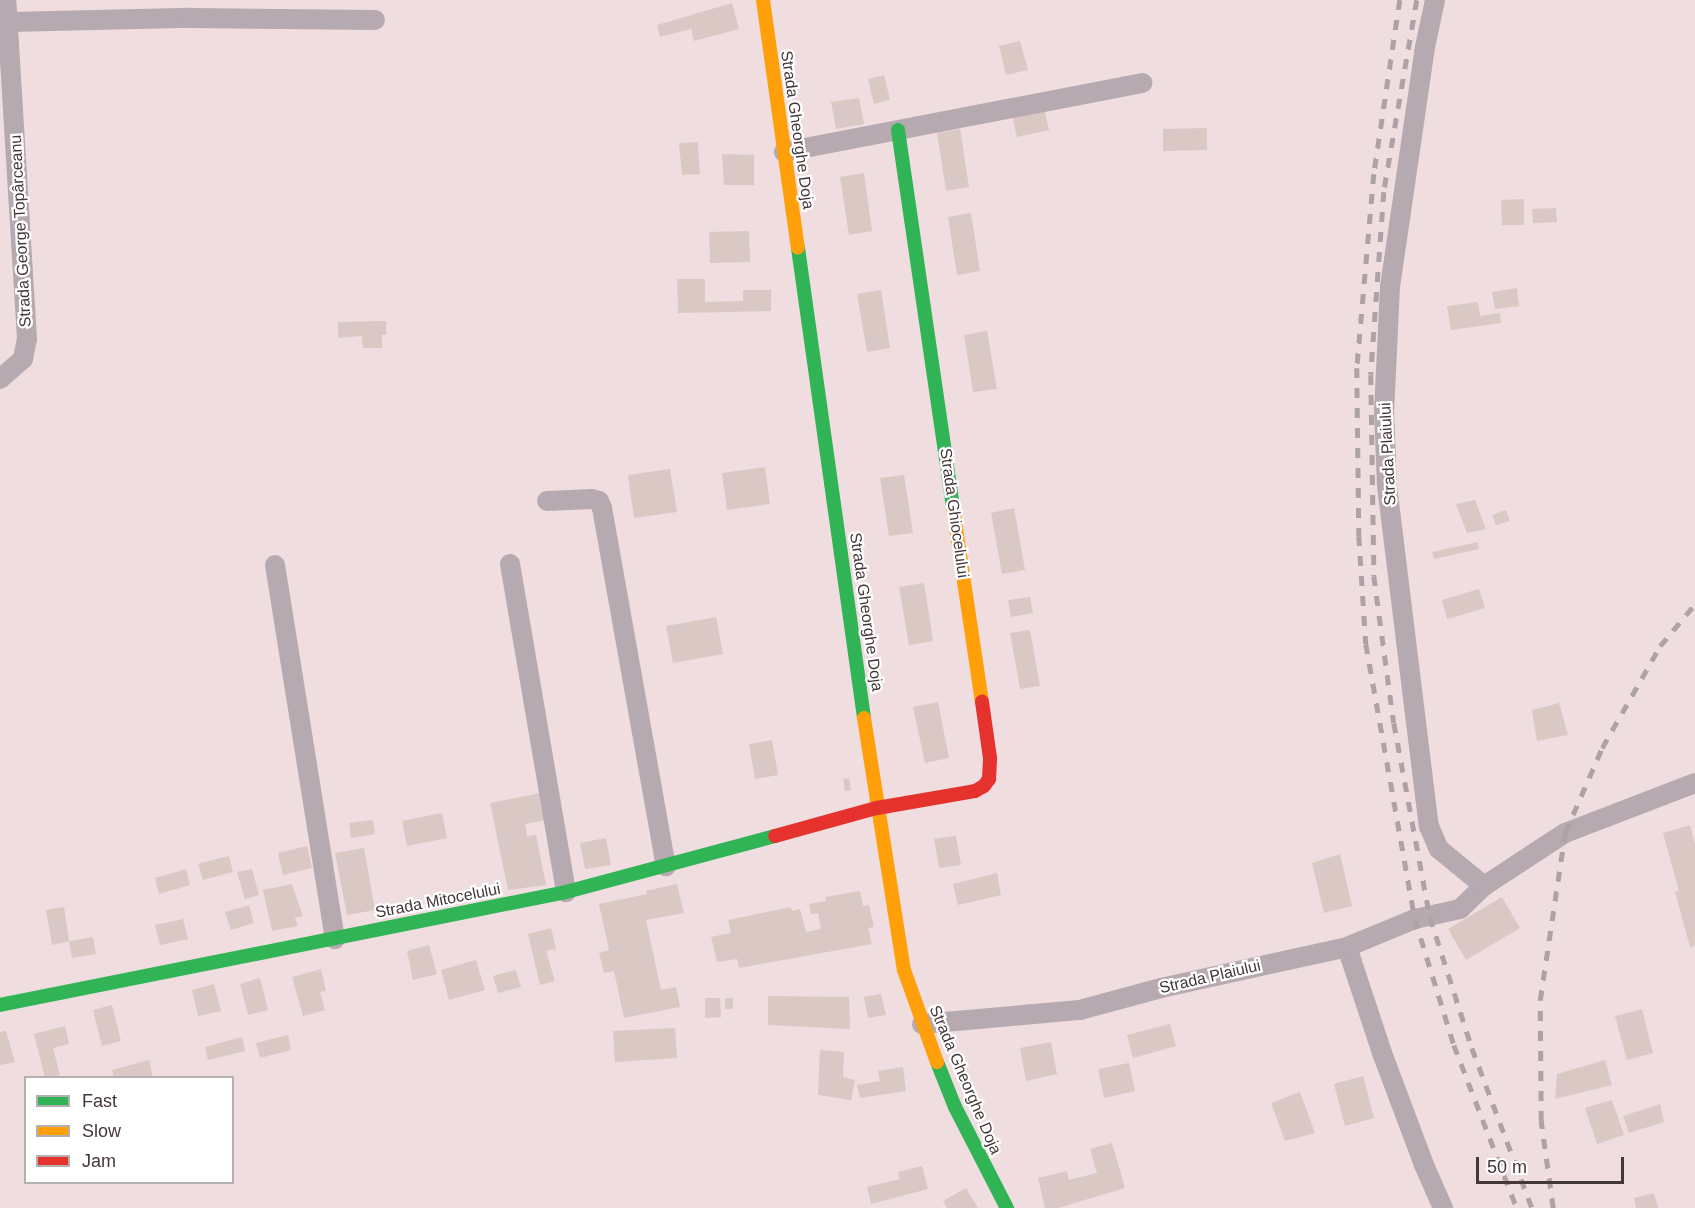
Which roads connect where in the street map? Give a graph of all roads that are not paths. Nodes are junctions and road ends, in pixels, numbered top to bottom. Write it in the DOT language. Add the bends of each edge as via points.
graph roads {
  1 [pos="6,0"];
  2 [pos="763,0"];
  3 [pos="1435,0"];
  4 [pos="375,20"];
  5 [pos="9,22"];
  6 [pos="1142,83"];
  7 [pos="898,130"];
  8 [pos="784,152"];
  9 [pos="0,378"];
  10 [pos="547,501"];
  11 [pos="510,564"];
  12 [pos="275,565"];
  13 [pos="1695,783"];
  14 [pos="877,808"];
  15 [pos="666,866"];
  16 [pos="1484,886"];
  17 [pos="566,892"];
  18 [pos="335,939"];
  19 [pos="1347,947"];
  20 [pos="0,1005"];
  21 [pos="922,1024"];
  22 [pos="1006,1208"];
  23 [pos="1443,1208"];
  1 -- 5 [label="street, Strada George Topârceanu"];
  2 -- 8 [label="street, Strada Gheorghe Doja"];
  3 -- 16 [label="street, Strada Plaiului" via="1390,286 1384,411 1387,486 1429,826 1439,849"];
  4 -- 5 [label="street" via="190,18"];
  5 -- 9 [label="street, Strada George Topârceanu" via="27,339 23,360"];
  6 -- 7 [label="street"];
  7 -- 8 [label="street"];
  7 -- 14 [label="street, Strada Ghiocelului" via="990,770 989,779 975,791"];
  8 -- 14 [label="street, Strada Gheorghe Doja"];
  10 -- 15 [label="street" via="592,499 599,501 602,508"];
  11 -- 17 [label="street"];
  12 -- 18 [label="street"];
  13 -- 16 [label="street, Strada Plaiului" via="1565,833"];
  14 -- 15 [label="street, Strada Mitocelului"];
  14 -- 21 [label="street, Strada Gheorghe Doja" via="902,960"];
  15 -- 17 [label="street, Strada Mitocelului"];
  16 -- 19 [label="street, Strada Plaiului" via="1460,909 1415,919"];
  17 -- 18 [label="street, Strada Mitocelului"];
  18 -- 20 [label="street, Strada Mitocelului"];
  19 -- 21 [label="street, Strada Plaiului" via="1080,1010"];
  19 -- 23 [label="street" via="1382,1053"];
  21 -- 22 [label="street, Strada Gheorghe Doja" via="955,1107"];
}
